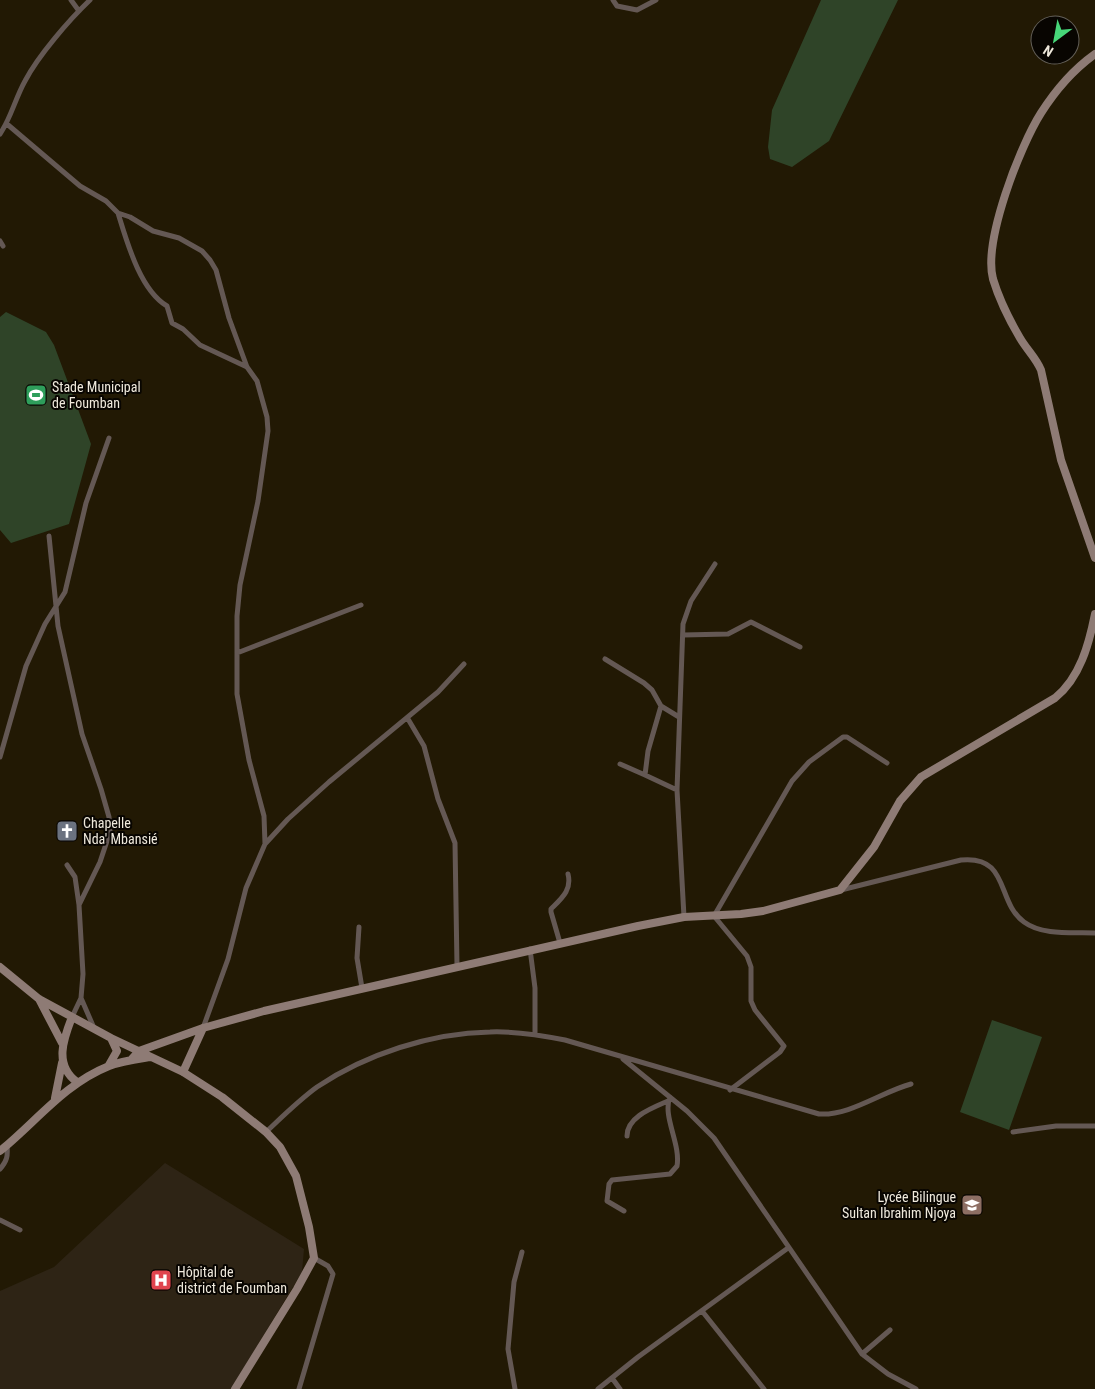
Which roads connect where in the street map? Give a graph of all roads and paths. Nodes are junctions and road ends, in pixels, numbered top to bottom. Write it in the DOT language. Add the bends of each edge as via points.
graph roads {
  1 [pos="71,0"];
  2 [pos="90,0"];
  3 [pos="613,0"];
  4 [pos="656,0"];
  5 [pos="79,11"];
  6 [pos="1095,54"];
  7 [pos="7,124"];
  8 [pos="0,134"];
  9 [pos="118,213"];
  10 [pos="247,367"];
  11 [pos="109,438"];
  12 [pos="49,536"];
  13 [pos="1095,558"];
  14 [pos="715,564"];
  15 [pos="361,606"];
  16 [pos="56,610"];
  17 [pos="1095,614"];
  18 [pos="682,635"];
  19 [pos="800,647"];
  20 [pos="237,654"];
  21 [pos="605,659"];
  22 [pos="464,664"];
  23 [pos="661,706"];
  24 [pos="679,717"];
  25 [pos="408,718"];
  26 [pos="0,757"];
  27 [pos="887,763"];
  28 [pos="620,764"];
  29 [pos="645,775"];
  30 [pos="677,790"];
  31 [pos="265,844"];
  32 [pos="67,865"];
  33 [pos="568,874"];
  34 [pos="840,890"];
  35 [pos="79,905"];
  36 [pos="714,916"];
  37 [pos="684,917"];
  38 [pos="359,926"];
  39 [pos="1095,933"];
  40 [pos="560,943"];
  41 [pos="530,949"];
  42 [pos="457,966"];
  43 [pos="0,967"];
  44 [pos="362,988"];
  45 [pos="81,998"];
  46 [pos="39,999"];
  47 [pos="72,1017"];
  48 [pos="94,1028"];
  49 [pos="203,1028"];
  50 [pos="535,1034"];
  51 [pos="110,1038"];
  52 [pos="62,1043"];
  53 [pos="139,1051"];
  54 [pos="150,1057"];
  55 [pos="621,1057"];
  56 [pos="131,1060"];
  57 [pos="62,1061"];
  58 [pos="110,1065"];
  59 [pos="183,1072"];
  60 [pos="77,1082"];
  61 [pos="911,1084"];
  62 [pos="730,1090"];
  63 [pos="55,1098"];
  64 [pos="669,1099"];
  65 [pos="1095,1126"];
  66 [pos="266,1132"];
  67 [pos="1013,1132"];
  68 [pos="627,1136"];
  69 [pos="7,1146"];
  70 [pos="0,1151"];
  71 [pos="0,1168"];
  72 [pos="624,1211"];
  73 [pos="0,1220"];
  74 [pos="20,1230"];
  75 [pos="788,1248"];
  76 [pos="522,1252"];
  77 [pos="314,1258"];
  78 [pos="702,1310"];
  79 [pos="890,1330"];
  80 [pos="862,1354"];
  81 [pos="612,1378"];
  82 [pos="235,1389"];
  83 [pos="299,1389"];
  84 [pos="515,1389"];
  85 [pos="598,1389"];
  86 [pos="620,1389"];
  87 [pos="764,1389"];
  88 [pos="916,1389"];
  1 -- 5 [label="street"];
  2 -- 5 [label="street"];
  3 -- 4 [label="street" via="617,6 637,10"];
  5 -- 7 [label="street" via="25,80"];
  6 -- 13 [label="street" via="1053,96 1026,140 1001,214 991,265 995,286 1011,320 1041,370 1061,460"];
  7 -- 8 [label="street"];
  7 -- 9 [label="street" via="80,186 106,201"];
  9 -- 10 [label="street" via="136,264 156,299 167,306 172,323 200,345"];
  9 -- 10 [label="street" via="178,238 202,251 210,260"];
  10 -- 20 [label="street" via="257,381 268,431 258,501 240,584"];
  11 -- 16 [label="street" via="86,503 65,592"];
  12 -- 16 [label="street"];
  14 -- 18 [label="street" via="689,606"];
  15 -- 20 [label="street"];
  16 -- 26 [label="street" via="45,624 26,666"];
  16 -- 35 [label="street" via="82,734 109,817 107,844"];
  17 -- 34 [label="street" via="1086,650 1067,687 1055,698 941,764 912,786 874,847"];
  18 -- 19 [label="street" via="728,634 751,622"];
  18 -- 24 [label="street"];
  20 -- 31 [label="street" via="237,694 249,760 264,816"];
  21 -- 23 [label="street" via="652,690"];
  22 -- 25 [label="street"];
  23 -- 24 [label="street"];
  23 -- 29 [label="street"];
  24 -- 30 [label="street"];
  25 -- 31 [label="street" via="329,782"];
  25 -- 42 [label="street" via="424,746 438,799 455,843"];
  27 -- 36 [label="street" via="843,737 809,762 788,788"];
  28 -- 29 [label="street"];
  29 -- 30 [label="street"];
  30 -- 37 [label="street"];
  31 -- 49 [label="street" via="246,888 228,959"];
  32 -- 35 [label="street" via="75,877"];
  33 -- 40 [label="street" via="569,888 551,909"];
  34 -- 36 [label="street" via="763,911"];
  34 -- 39 [label="street" via="961,860 978,860 992,868 1024,923 1053,932"];
  35 -- 45 [label="street" via="83,963"];
  36 -- 37 [label="street"];
  36 -- 62 [label="street" via="747,956 751,967 751,1001 784,1046"];
  37 -- 40 [label="street"];
  38 -- 44 [label="street" via="356,958"];
  40 -- 41 [label="street"];
  41 -- 42 [label="street"];
  41 -- 50 [label="street" via="535,988"];
  42 -- 44 [label="street"];
  43 -- 46 [label="street"];
  44 -- 49 [label="street" via="264,1010"];
  45 -- 47 [label="street"];
  45 -- 48 [label="street"];
  46 -- 47 [label="street"];
  46 -- 52 [label="street"];
  47 -- 48 [label="street"];
  47 -- 52 [label="street"];
  48 -- 51 [label="street"];
  49 -- 53 [label="street"];
  49 -- 59 [label="street"];
  50 -- 55 [label="street"];
  50 -- 66 [label="street" via="473,1032 400,1048 366,1061 318,1087"];
  51 -- 53 [label="street"];
  51 -- 58 [label="street" via="117,1051"];
  52 -- 57 [label="street"];
  53 -- 54 [label="street"];
  53 -- 56 [label="street"];
  54 -- 56 [label="street"];
  54 -- 59 [label="street"];
  55 -- 62 [label="street"];
  55 -- 64 [label="street"];
  56 -- 58 [label="street"];
  57 -- 60 [label="street" via="70,1077"];
  57 -- 63 [label="street"];
  58 -- 60 [label="street"];
  59 -- 66 [label="street"];
  60 -- 63 [label="street"];
  61 -- 62 [label="street" via="833,1115"];
  63 -- 69 [label="street"];
  64 -- 68 [label="street" via="629,1124"];
  64 -- 72 [label="street" via="668,1113 676,1142 677,1166 670,1174 612,1180 607,1201"];
  64 -- 75 [label="street" via="714,1138"];
  65 -- 67 [label="street" via="1056,1126"];
  66 -- 77 [label="street" via="296,1176"];
  69 -- 70 [label="street"];
  69 -- 71 [label="street" via="6,1162"];
  73 -- 74 [label="street"];
  75 -- 78 [label="street"];
  75 -- 80 [label="street"];
  76 -- 84 [label="street" via="514,1282 508,1349"];
  77 -- 82 [label="street"];
  77 -- 83 [label="street" via="328,1266 333,1274"];
  78 -- 81 [label="street"];
  78 -- 87 [label="street"];
  79 -- 80 [label="street"];
  80 -- 88 [label="street" via="888,1374"];
  81 -- 85 [label="street"];
  81 -- 86 [label="street"];
}
